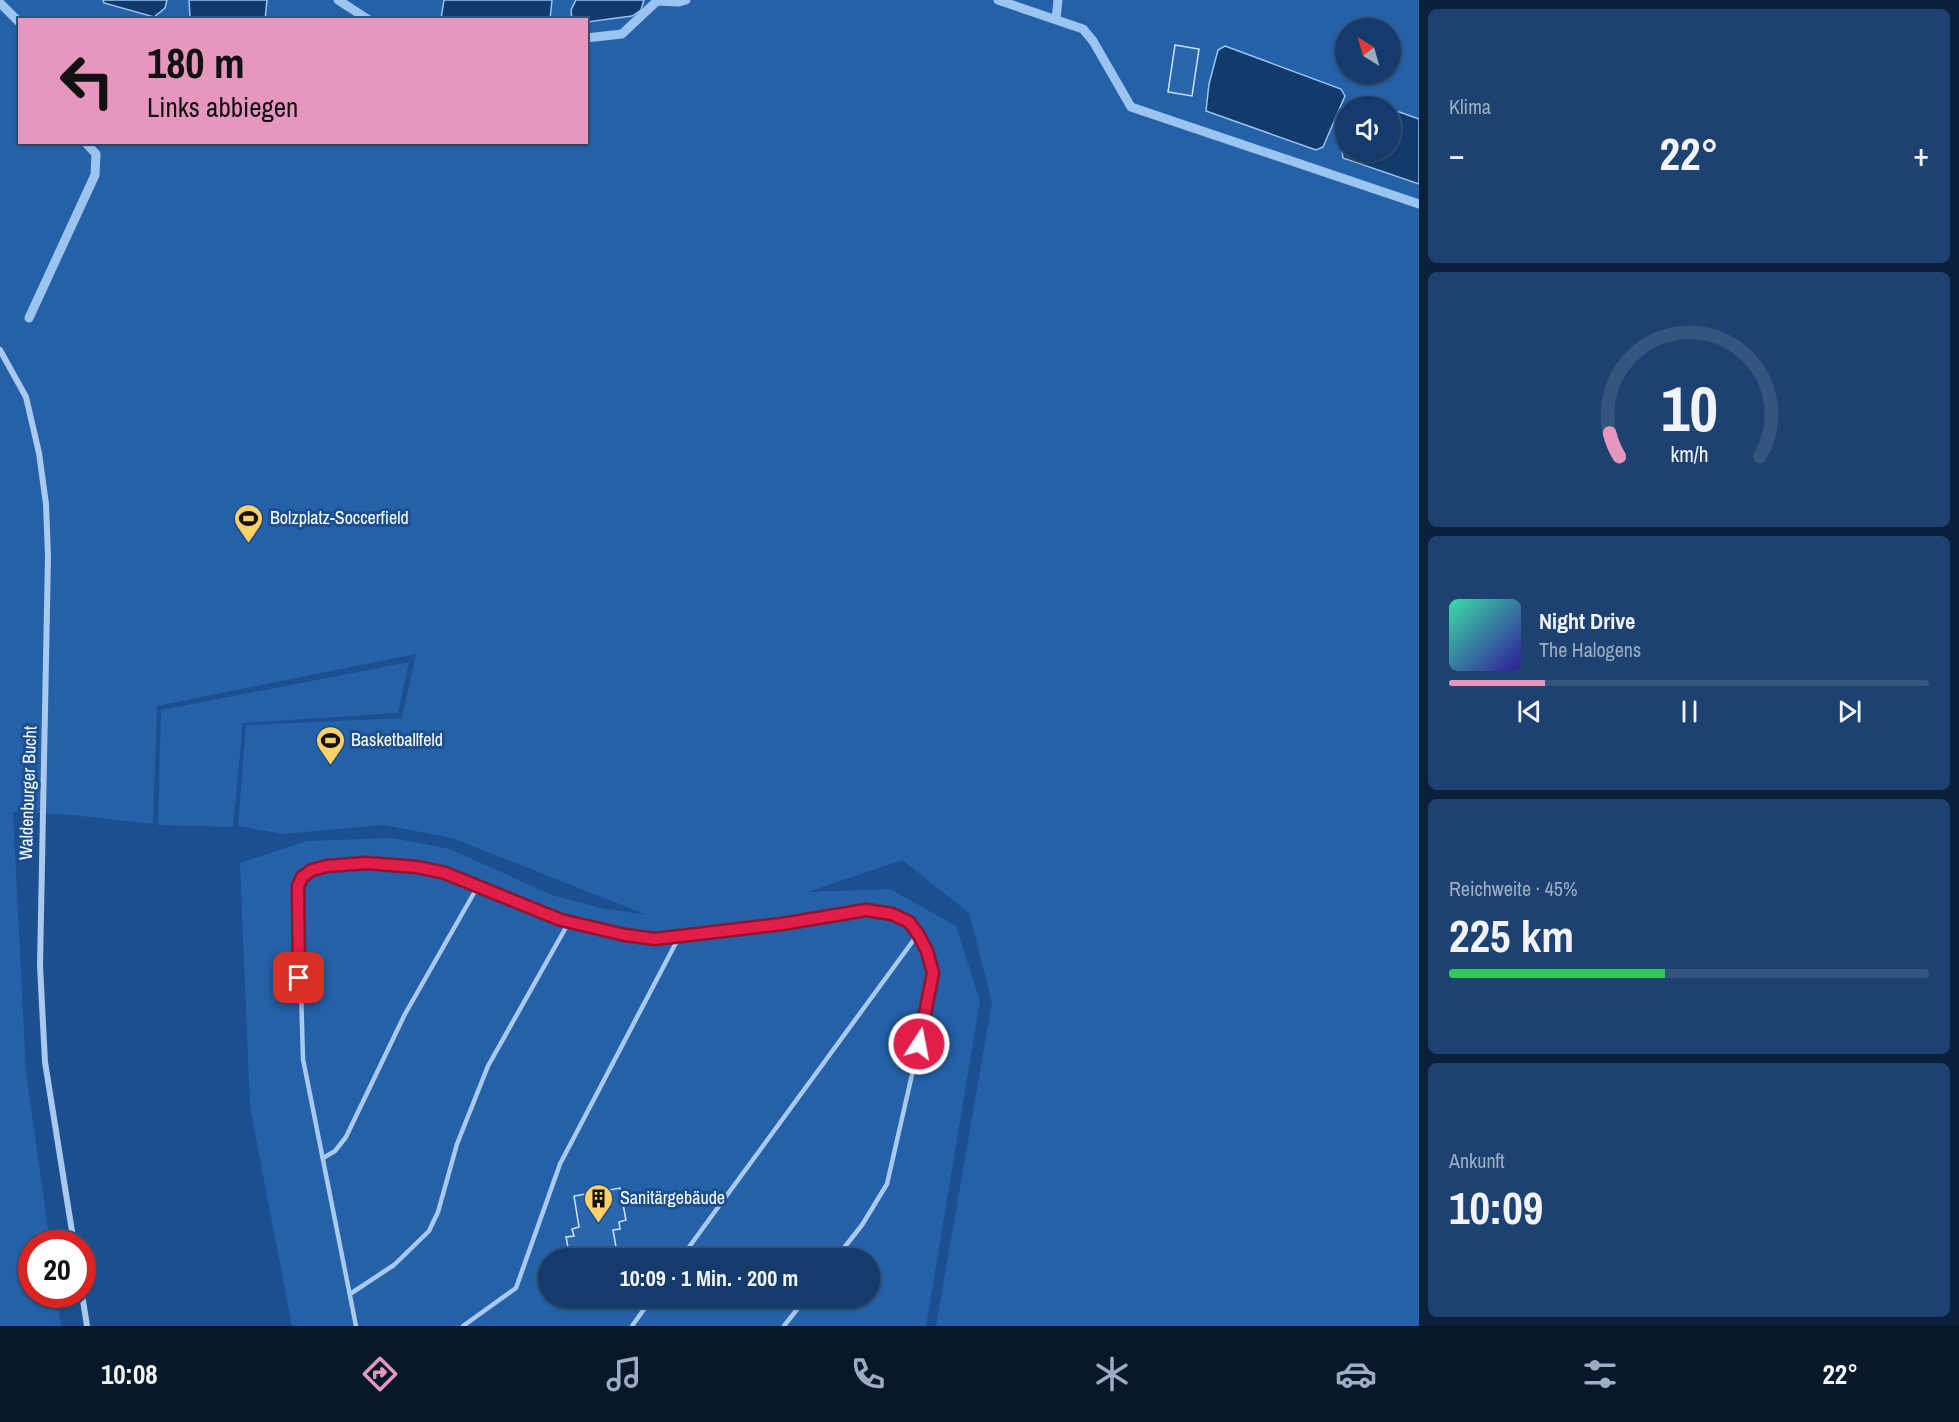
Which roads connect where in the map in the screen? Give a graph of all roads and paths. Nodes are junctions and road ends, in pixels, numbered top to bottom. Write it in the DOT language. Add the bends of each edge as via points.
graph roads {
  1 [pos="0,350"];
  2 [pos="478,886"];
  3 [pos="569,922"];
  4 [pos="918,934"];
  5 [pos="680,937"];
  6 [pos="323,1158"];
  7 [pos="72,1230"];
  8 [pos="688,1248"];
  9 [pos="843,1248"];
  10 [pos="350,1294"];
  11 [pos="84,1308"];
  12 [pos="645,1308"];
  13 [pos="798,1308"];
  14 [pos="87,1326"];
  15 [pos="356,1326"];
  16 [pos="463,1326"];
  17 [pos="632,1326"];
  18 [pos="784,1326"];
  1 -- 7 [label="street, Waldenburger Bucht" via="26,397 46,504 40,966 45,1062"];
  2 -- 3 [label="lane"];
  2 -- 6 [label="lane" via="405,1014 346,1137"];
  2 -- 6 [label="lane" via="417,867 366,863 327,866 302,877 298,886 303,1059"];
  3 -- 5 [label="lane" via="625,935"];
  3 -- 10 [label="lane" via="488,1066 429,1231 394,1265"];
  4 -- 5 [label="lane" via="909,922 892,914 866,910"];
  4 -- 8 [label="lane"];
  4 -- 9 [label="lane" via="933,973 891,1172 881,1197"];
  5 -- 16 [label="lane" via="561,1164 516,1288"];
  6 -- 10 [label="lane"];
  10 -- 15 [label="lane"];
  11 -- 14 [label="street"];
  12 -- 17 [label="lane"];
  13 -- 18 [label="lane"];
}
